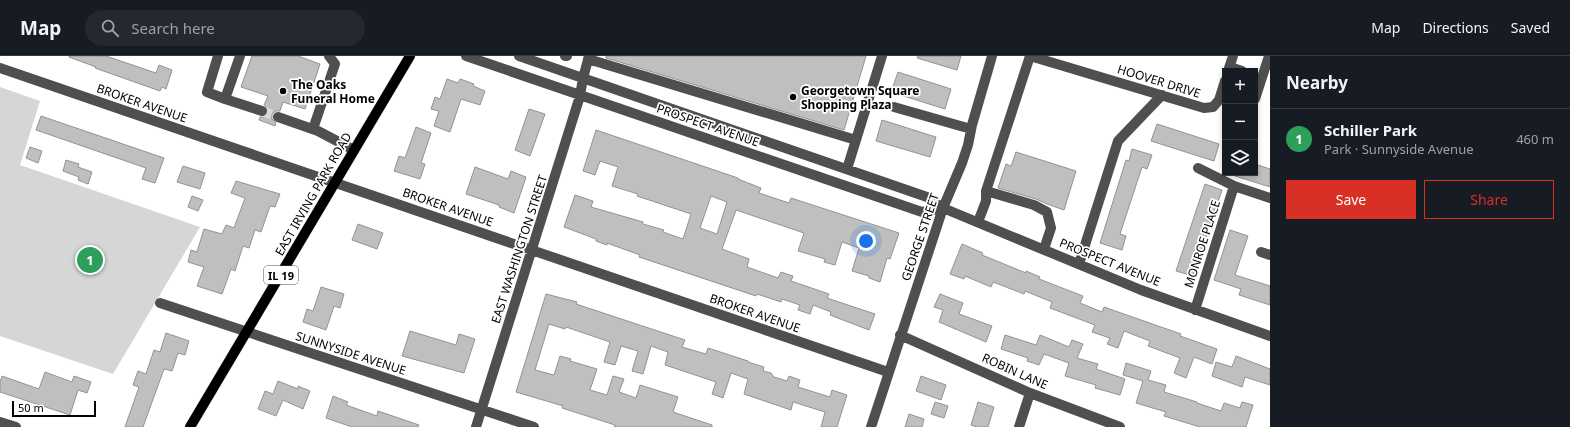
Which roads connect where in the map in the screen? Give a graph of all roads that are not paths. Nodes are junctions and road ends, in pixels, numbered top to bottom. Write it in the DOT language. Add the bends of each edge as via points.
graph roads {
  1 [pos="218,56"];
  2 [pos="240,56"];
  3 [pos="329,56"];
  4 [pos="410,56"];
  5 [pos="466,56"];
  6 [pos="519,56"];
  7 [pos="882,56"];
  8 [pos="992,56"];
  9 [pos="1030,56"];
  10 [pos="1233,56"];
  11 [pos="1269,56"];
  12 [pos="589,58"];
  13 [pos="0,68"];
  14 [pos="1229,68"];
  15 [pos="583,78"];
  16 [pos="1262,78"];
  17 [pos="1222,90"];
  18 [pos="1258,90"];
  19 [pos="1162,95"];
  20 [pos="580,96"];
  21 [pos="225,98"];
  22 [pos="894,107"];
  23 [pos="262,112"];
  24 [pos="278,117"];
  25 [pos="313,129"];
  26 [pos="971,129"];
  27 [pos="856,140"];
  28 [pos="354,150"];
  29 [pos="1198,168"];
  30 [pos="847,169"];
  31 [pos="335,182"];
  32 [pos="1234,186"];
  33 [pos="986,191"];
  34 [pos="1270,198"];
  35 [pos="942,208"];
  36 [pos="978,222"];
  37 [pos="1044,249"];
  38 [pos="533,250"];
  39 [pos="1079,264"];
  40 [pos="160,303"];
  41 [pos="1195,310"];
  42 [pos="247,333"];
  43 [pos="900,335"];
  44 [pos="1270,336"];
  45 [pos="888,372"];
  46 [pos="1030,393"];
  47 [pos="482,409"];
  48 [pos="0,422"];
  49 [pos="16,427"];
  50 [pos="190,427"];
  51 [pos="476,427"];
  52 [pos="534,427"];
  53 [pos="871,427"];
  54 [pos="1019,427"];
  55 [pos="1120,427"];
  1 -- 21 [label="street" via="207,92"];
  2 -- 21 [label="street"];
  3 -- 25 [label="street" via="335,64"];
  4 -- 28 [label="main road, EAST IRVING PARK ROAD / IL 19"];
  5 -- 20 [label="street, PROSPECT AVENUE"];
  6 -- 15 [label="street, PROSPECT AVENUE"];
  7 -- 27 [label="street"];
  8 -- 26 [label="street, GEORGE STREET"];
  9 -- 19 [label="street, HOOVER DRIVE"];
  9 -- 33 [label="street"];
  10 -- 14 [label="street"];
  11 -- 16 [label="street"];
  12 -- 15 [label="street, EAST WASHINGTON STREET"];
  12 -- 27 [label="street"];
  13 -- 31 [label="street, BROKER AVENUE"];
  15 -- 20 [label="street, EAST WASHINGTON STREET"];
  15 -- 30 [label="street, PROSPECT AVENUE"];
  16 -- 18 [label="street"];
  17 -- 19 [label="street, HOOVER DRIVE" via="1213,107 1204,108"];
  19 -- 39 [label="street" via="1118,141"];
  20 -- 35 [label="street, PROSPECT AVENUE" via="922,212"];
  20 -- 38 [label="street, EAST WASHINGTON STREET"];
  21 -- 23 [label="street"];
  22 -- 26 [label="street"];
  24 -- 25 [label="street"];
  25 -- 28 [label="street"];
  26 -- 35 [label="street, GEORGE STREET" via="962,163"];
  27 -- 30 [label="street"];
  28 -- 31 [label="main road, EAST IRVING PARK ROAD / IL 19"];
  29 -- 32 [label="street"];
  30 -- 35 [label="street, PROSPECT AVENUE" via="927,197"];
  31 -- 38 [label="street, BROKER AVENUE"];
  31 -- 42 [label="main road, EAST IRVING PARK ROAD / IL 19"];
  32 -- 34 [label="street"];
  32 -- 41 [label="street, MONROE PLACE"];
  33 -- 36 [label="street" via="986,201"];
  33 -- 37 [label="street" via="1034,205 1047,212 1051,228"];
  35 -- 36 [label="street, PROSPECT AVENUE"];
  35 -- 43 [label="street, GEORGE STREET"];
  36 -- 37 [label="street, PROSPECT AVENUE"];
  37 -- 39 [label="street, PROSPECT AVENUE"];
  38 -- 45 [label="street, BROKER AVENUE"];
  38 -- 47 [label="street, EAST WASHINGTON STREET"];
  39 -- 41 [label="street, PROSPECT AVENUE"];
  40 -- 42 [label="street, SUNNYSIDE AVENUE"];
  41 -- 44 [label="street, PROSPECT AVENUE"];
  42 -- 47 [label="street, SUNNYSIDE AVENUE"];
  42 -- 50 [label="main road, EAST IRVING PARK ROAD / IL 19"];
  43 -- 45 [label="street, GEORGE STREET"];
  43 -- 46 [label="street, ROBIN LANE"];
  45 -- 53 [label="street, GEORGE STREET"];
  46 -- 54 [label="street"];
  46 -- 55 [label="street, ROBIN LANE"];
  47 -- 51 [label="street, EAST WASHINGTON STREET"];
  47 -- 52 [label="street, SUNNYSIDE AVENUE"];
  48 -- 49 [label="street"];
}
